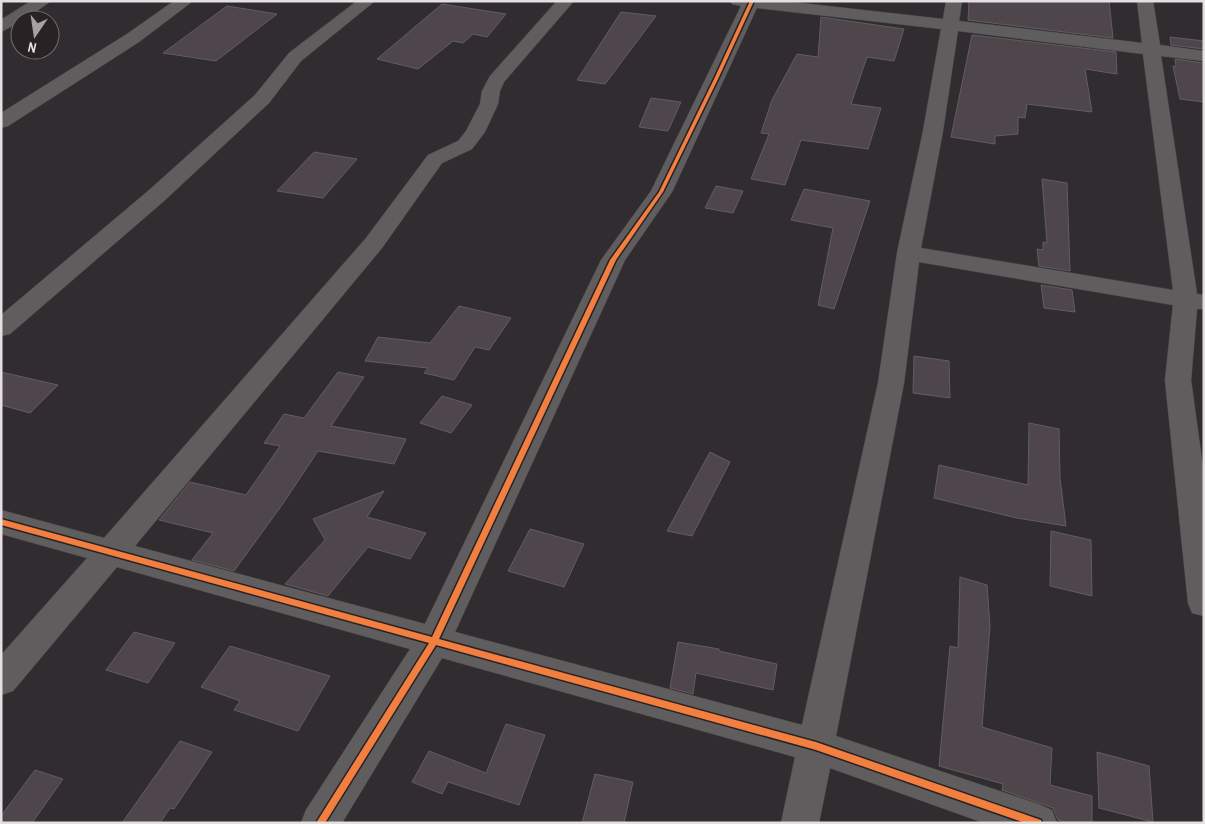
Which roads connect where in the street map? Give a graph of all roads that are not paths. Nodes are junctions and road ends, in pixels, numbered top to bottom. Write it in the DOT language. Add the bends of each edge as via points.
graph roads {
  1 [pos="43,1"];
  2 [pos="185,1"];
  3 [pos="367,1"];
  4 [pos="566,1"];
  5 [pos="1145,1"];
  6 [pos="747,2"];
  7 [pos="952,13"];
  8 [pos="1,27"];
  9 [pos="1151,49"];
  10 [pos="1204,56"];
  11 [pos="1,122"];
  12 [pos="908,253"];
  13 [pos="1195,301"];
  14 [pos="1,328"];
  15 [pos="1,522"];
  16 [pos="112,553"];
  17 [pos="1204,603"];
  18 [pos="434,641"];
  19 [pos="1,680"];
  20 [pos="816,746"];
  21 [pos="320,823"];
  22 [pos="800,823"];
  23 [pos="1038,823"];
  1 -- 8 [label="street"];
  2 -- 11 [label="street"];
  3 -- 14 [label="street" via="295,57 262,99 156,196"];
  4 -- 16 [label="street" via="496,80 489,104 465,145 435,159 368,250"];
  5 -- 9 [label="street"];
  6 -- 7 [label="street"];
  6 -- 18 [label="street" via="717,77 661,192 613,260"];
  7 -- 9 [label="street"];
  7 -- 12 [label="street" via="933,131"];
  9 -- 10 [label="street"];
  9 -- 13 [label="street"];
  12 -- 13 [label="street"];
  12 -- 20 [label="street" via="892,383"];
  13 -- 17 [label="street" via="1178,380"];
  15 -- 16 [label="street"];
  16 -- 18 [label="street"];
  16 -- 19 [label="street"];
  18 -- 20 [label="street"];
  18 -- 21 [label="street"];
  20 -- 22 [label="street"];
  20 -- 23 [label="street"];
}
